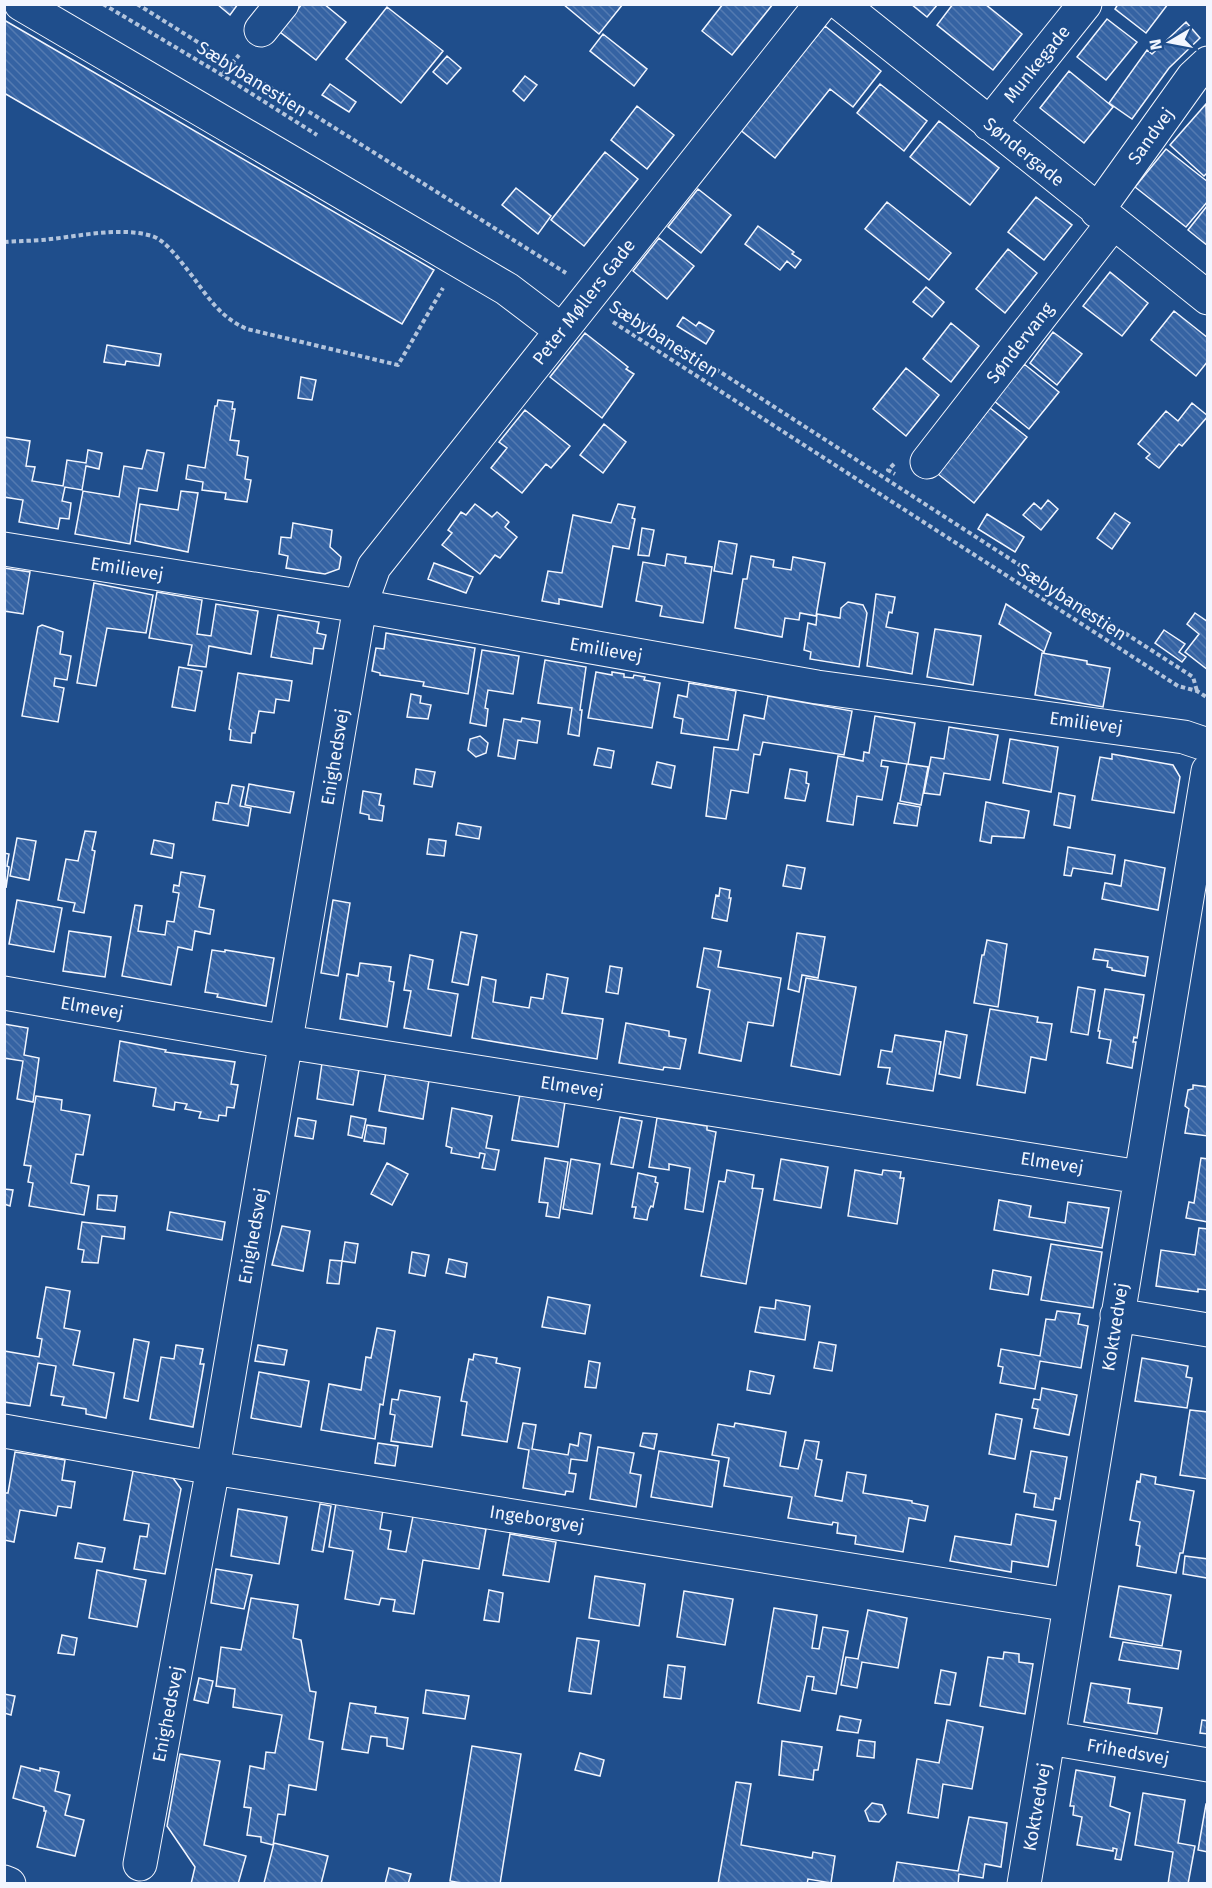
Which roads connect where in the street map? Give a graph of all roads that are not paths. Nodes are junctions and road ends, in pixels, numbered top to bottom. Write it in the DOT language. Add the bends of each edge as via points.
graph roads {
  1 [pos="21,4"];
  2 [pos="282,4"];
  3 [pos="821,4"];
  4 [pos="840,4"];
  5 [pos="1085,4"];
  6 [pos="261,30"];
  7 [pos="1208,63"];
  8 [pos="989,124"];
  9 [pos="1105,217"];
  10 [pos="1208,298"];
  11 [pos="561,330"];
  12 [pos="927,462"];
  13 [pos="4,549"];
  14 [pos="360,606"];
  15 [pos="1208,745"];
  16 [pos="1208,771"];
  17 [pos="4,993"];
  18 [pos="287,1042"];
  19 [pos="1140,1177"];
  20 [pos="1117,1315"];
  21 [pos="1208,1330"];
  22 [pos="4,1431"];
  23 [pos="213,1468"];
  24 [pos="1070,1605"];
  25 [pos="1049,1738"];
  26 [pos="1208,1765"];
  27 [pos="140,1864"];
  28 [pos="4,1882"];
  29 [pos="9,1884"];
  30 [pos="1024,1884"];
  1 -- 11 [label="street" via="507,289"];
  2 -- 6 [label="street"];
  3 -- 11 [label="street, Peter Møllers Gade"];
  4 -- 8 [label="street, Søndergade"];
  5 -- 8 [label="street, Munkegade"];
  7 -- 9 [label="street, Sandvej" via="1193,77"];
  8 -- 9 [label="street, Søndergade"];
  9 -- 10 [label="street, Søndergade"];
  9 -- 12 [label="street, Søndervang"];
  11 -- 14 [label="street, Peter Møllers Gade" via="374,567"];
  13 -- 14 [label="street, Emilievej"];
  14 -- 15 [label="street, Emilievej" via="817,687 1184,736"];
  14 -- 18 [label="street, Enighedsvej"];
  16 -- 19 [label="street, Koktvedvej"];
  17 -- 18 [label="street, Elmevej"];
  18 -- 19 [label="street, Elmevej"];
  18 -- 23 [label="street, Enighedsvej"];
  19 -- 20 [label="street, Koktvedvej"];
  20 -- 21 [label="street"];
  20 -- 24 [label="street, Koktvedvej"];
  22 -- 23 [label="street, Ingeborgvej"];
  23 -- 24 [label="street, Ingeborgvej"];
  23 -- 27 [label="street, Enighedsvej"];
  24 -- 25 [label="street, Koktvedvej"];
  25 -- 26 [label="street, Frihedsvej"];
  25 -- 30 [label="street, Koktvedvej"];
  28 -- 29 [label="street"];
}
